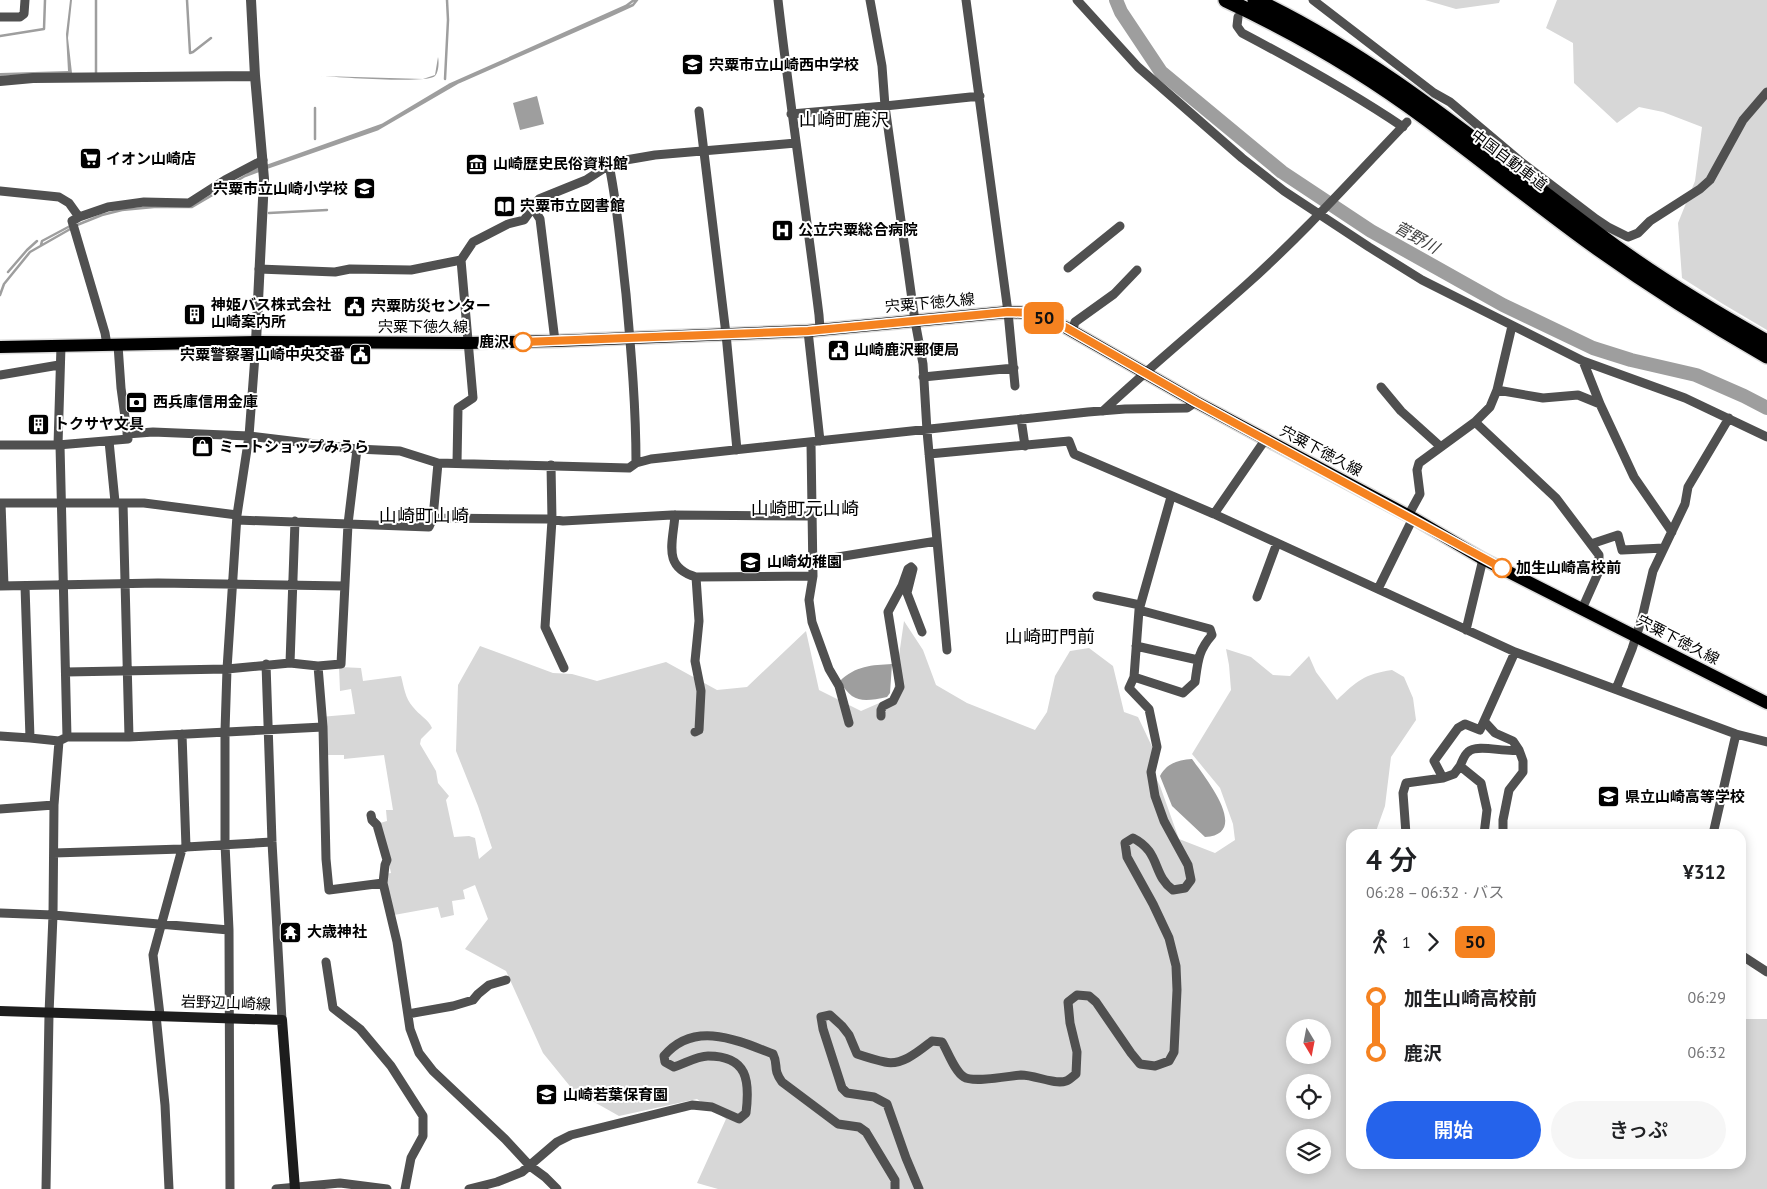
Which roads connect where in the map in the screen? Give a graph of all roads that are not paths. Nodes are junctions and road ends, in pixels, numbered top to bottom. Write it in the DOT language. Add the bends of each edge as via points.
graph roads {
  1 [pos="25,0"];
  2 [pos="251,0"];
  3 [pos="778,0"];
  4 [pos="870,0"];
  5 [pos="966,0"];
  6 [pos="1077,0"];
  7 [pos="1226,0"];
  8 [pos="1255,0"];
  9 [pos="1313,0"];
  10 [pos="0,17"];
  11 [pos="1238,17"];
  12 [pos="255,76"];
  13 [pos="0,81"];
  14 [pos="1767,92"];
  15 [pos="980,96"];
  16 [pos="885,106"];
  17 [pos="699,111"];
  18 [pos="791,114"];
  19 [pos="796,143"];
  20 [pos="704,151"];
  21 [pos="263,160"];
  22 [pos="609,165"];
  23 [pos="0,191"];
  24 [pos="533,208"];
  25 [pos="1320,214"];
  26 [pos="79,217"];
  27 [pos="1120,226"];
  28 [pos="461,260"];
  29 [pos="1068,268"];
  30 [pos="259,269"];
  31 [pos="1137,270"];
  32 [pos="1008,312"];
  33 [pos="915,321"];
  34 [pos="1512,326"];
  35 [pos="814,330"];
  36 [pos="1072,331"];
  37 [pos="726,334"];
  38 [pos="631,337"];
  39 [pos="554,341"];
  40 [pos="256,342"];
  41 [pos="1767,342"];
  42 [pos="469,343"];
  43 [pos="60,346"];
  44 [pos="112,346"];
  45 [pos="0,347"];
  46 [pos="1767,356"];
  47 [pos="1584,362"];
  48 [pos="59,365"];
  49 [pos="1014,368"];
  50 [pos="1144,372"];
  51 [pos="0,375"];
  52 [pos="923,377"];
  53 [pos="1015,386"];
  54 [pos="1381,387"];
  55 [pos="1497,390"];
  56 [pos="1196,402"];
  57 [pos="1600,404"];
  58 [pos="1103,411"];
  59 [pos="1729,418"];
  60 [pos="1021,419"];
  61 [pos="1475,422"];
  62 [pos="926,430"];
  63 [pos="128,434"];
  64 [pos="249,436"];
  65 [pos="1767,437"];
  66 [pos="1265,440"];
  67 [pos="109,441"];
  68 [pos="816,442"];
  69 [pos="0,445"];
  70 [pos="59,445"];
  71 [pos="1025,446"];
  72 [pos="1441,447"];
  73 [pos="357,448"];
  74 [pos="736,450"];
  75 [pos="929,454"];
  76 [pos="438,463"];
  77 [pos="457,463"];
  78 [pos="636,463"];
  79 [pos="551,465"];
  80 [pos="1171,497"];
  81 [pos="62,502"];
  82 [pos="1,503"];
  83 [pos="119,503"];
  84 [pos="1214,514"];
  85 [pos="675,515"];
  86 [pos="812,516"];
  87 [pos="1411,517"];
  88 [pos="237,518"];
  89 [pos="433,518"];
  90 [pos="552,520"];
  91 [pos="296,521"];
  92 [pos="348,524"];
  93 [pos="1672,532"];
  94 [pos="937,541"];
  95 [pos="1277,543"];
  96 [pos="1591,544"];
  97 [pos="1664,548"];
  98 [pos="1483,559"];
  99 [pos="813,560"];
  100 [pos="813,576"];
  101 [pos="696,577"];
  102 [pos="124,584"];
  103 [pos="234,584"];
  104 [pos="294,584"];
  105 [pos="2,586"];
  106 [pos="24,586"];
  107 [pos="63,586"];
  108 [pos="344,586"];
  109 [pos="1378,589"];
  110 [pos="1097,596"];
  111 [pos="1257,597"];
  112 [pos="1139,607"];
  113 [pos="1582,609"];
  114 [pos="1466,630"];
  115 [pos="922,632"];
  116 [pos="1636,636"];
  117 [pos="1136,646"];
  118 [pos="946,650"];
  119 [pos="1515,652"];
  120 [pos="1198,660"];
  121 [pos="290,663"];
  122 [pos="266,664"];
  123 [pos="318,666"];
  124 [pos="564,668"];
  125 [pos="227,669"];
  126 [pos="127,671"];
  127 [pos="66,672"];
  128 [pos="1134,677"];
  129 [pos="1616,689"];
  130 [pos="1767,703"];
  131 [pos="881,716"];
  132 [pos="1484,722"];
  133 [pos="849,723"];
  134 [pos="323,727"];
  135 [pos="268,729"];
  136 [pos="225,731"];
  137 [pos="695,732"];
  138 [pos="182,734"];
  139 [pos="1736,734"];
  140 [pos="0,736"];
  141 [pos="129,737"];
  142 [pos="30,738"];
  143 [pos="63,739"];
  144 [pos="1767,742"];
  145 [pos="1519,750"];
  146 [pos="1460,766"];
  147 [pos="1443,778"];
  148 [pos="54,805"];
  149 [pos="0,809"];
  150 [pos="371,815"];
  151 [pos="1406,829"];
  152 [pos="1484,829"];
  153 [pos="1503,829"];
  154 [pos="1714,829"];
  155 [pos="272,842"];
  156 [pos="225,844"];
  157 [pos="184,848"];
  158 [pos="54,853"];
  159 [pos="383,883"];
  160 [pos="0,913"];
  161 [pos="53,915"];
  162 [pos="161,925"];
  163 [pos="229,930"];
  164 [pos="1746,958"];
  165 [pos="326,962"];
  166 [pos="1767,972"];
  167 [pos="506,980"];
  168 [pos="0,1011"];
  169 [pos="49,1014"];
  170 [pos="408,1014"];
  171 [pos="158,1015"];
  172 [pos="229,1017"];
  173 [pos="282,1020"];
  174 [pos="530,1166"];
  175 [pos="498,1186"];
  176 [pos="294,1188"];
  177 [pos="46,1189"];
  178 [pos="169,1189"];
  179 [pos="230,1189"];
  180 [pos="276,1189"];
  181 [pos="386,1189"];
  182 [pos="405,1189"];
  183 [pos="469,1189"];
  184 [pos="556,1189"];
  185 [pos="895,1189"];
  186 [pos="919,1189"];
  1 -- 10 [label="street" via="24,14 20,17"];
  2 -- 12 [label="street"];
  3 -- 18 [label="street"];
  4 -- 16 [label="street" via="882,66"];
  5 -- 15 [label="street"];
  6 -- 25 [label="street" via="1138,67 1242,158"];
  7 -- 46 [label="highway, 中国自動車道" via="1262,16 1365,77 1426,118 1654,288"];
  8 -- 41 [label="highway, 中国自動車道" via="1373,67 1434,108 1597,233 1726,319"];
  9 -- 14 [label="street" via="1431,95 1450,102 1596,219 1628,237 1710,180 1743,120"];
  11 -- 25 [label="street" via="1237,26 1242,33 1405,124"];
  12 -- 13 [label="street"];
  12 -- 21 [label="street"];
  15 -- 16 [label="street"];
  15 -- 32 [label="street"];
  16 -- 18 [label="street"];
  16 -- 33 [label="street"];
  17 -- 20 [label="street"];
  18 -- 19 [label="street"];
  19 -- 20 [label="street"];
  19 -- 35 [label="street" via="819,315"];
  20 -- 22 [label="street" via="642,157"];
  20 -- 37 [label="street"];
  21 -- 26 [label="street" via="189,203 144,202 108,207"];
  21 -- 30 [label="street"];
  22 -- 24 [label="street" via="586,180 539,199"];
  22 -- 38 [label="street" via="617,202"];
  23 -- 26 [label="street" via="59,197 69,203"];
  24 -- 28 [label="street" via="524,220 508,224 473,242"];
  24 -- 39 [label="street" via="540,219"];
  25 -- 34 [label="street" via="1422,280"];
  25 -- 50 [label="street" via="1247,284"];
  26 -- 44 [label="street" via="72,221 105,333"];
  27 -- 29 [label="street"];
  28 -- 30 [label="street" via="411,270"];
  28 -- 42 [label="street"];
  30 -- 40 [label="street"];
  31 -- 36 [label="street" via="1114,294 1075,322"];
  32 -- 33 [label="main road, 宍粟下徳久線"];
  32 -- 36 [label="main road, 宍粟下徳久線" via="1041,316"];
  32 -- 49 [label="street"];
  33 -- 35 [label="main road, 宍粟下徳久線"];
  33 -- 52 [label="street"];
  34 -- 47 [label="street"];
  34 -- 55 [label="street"];
  35 -- 37 [label="main road, 宍粟下徳久線"];
  35 -- 68 [label="street"];
  36 -- 50 [label="main road, 宍粟下徳久線"];
  37 -- 38 [label="main road, 宍粟下徳久線"];
  37 -- 74 [label="street"];
  38 -- 39 [label="main road, 宍粟下徳久線"];
  38 -- 78 [label="street"];
  39 -- 42 [label="main road, 宍粟下徳久線"];
  40 -- 42 [label="main road, 宍粟下徳久線"];
  40 -- 44 [label="main road, 宍粟下徳久線"];
  40 -- 64 [label="street"];
  42 -- 77 [label="street" via="473,398 458,408"];
  43 -- 44 [label="main road, 宍粟下徳久線"];
  43 -- 45 [label="main road, 宍粟下徳久線"];
  43 -- 48 [label="street"];
  44 -- 63 [label="street"];
  47 -- 57 [label="street"];
  47 -- 59 [label="street" via="1685,398"];
  48 -- 51 [label="street"];
  48 -- 70 [label="street"];
  49 -- 52 [label="street"];
  49 -- 53 [label="street"];
  50 -- 56 [label="main road, 宍粟下徳久線"];
  50 -- 58 [label="street"];
  52 -- 62 [label="street"];
  54 -- 72 [label="street" via="1401,411"];
  55 -- 57 [label="street" via="1543,398 1578,395"];
  55 -- 61 [label="street" via="1490,407"];
  56 -- 58 [label="street" via="1187,408"];
  56 -- 66 [label="main road, 宍粟下徳久線"];
  57 -- 93 [label="street" via="1634,477"];
  58 -- 60 [label="street"];
  59 -- 65 [label="street"];
  59 -- 93 [label="street" via="1688,487 1685,504"];
  60 -- 62 [label="street"];
  60 -- 71 [label="street"];
  61 -- 72 [label="street"];
  61 -- 96 [label="street" via="1556,498"];
  62 -- 68 [label="street"];
  62 -- 75 [label="street"];
  63 -- 64 [label="street"];
  63 -- 67 [label="street" via="128,438"];
  64 -- 73 [label="street"];
  64 -- 88 [label="street"];
  66 -- 84 [label="street"];
  66 -- 87 [label="main road, 宍粟下徳久線"];
  67 -- 70 [label="street"];
  67 -- 83 [label="street"];
  68 -- 74 [label="street"];
  68 -- 86 [label="street"];
  69 -- 70 [label="street"];
  70 -- 81 [label="street"];
  71 -- 75 [label="street"];
  71 -- 80 [label="street" via="1069,441 1074,454"];
  72 -- 87 [label="street" via="1416,470 1420,494"];
  73 -- 76 [label="street" via="400,451"];
  73 -- 92 [label="street"];
  74 -- 78 [label="street"];
  75 -- 94 [label="street"];
  76 -- 77 [label="street"];
  76 -- 89 [label="street"];
  77 -- 79 [label="street"];
  78 -- 79 [label="street" via="629,468"];
  79 -- 90 [label="street"];
  80 -- 84 [label="street"];
  80 -- 112 [label="street"];
  81 -- 82 [label="street"];
  81 -- 83 [label="street"];
  81 -- 107 [label="street"];
  82 -- 105 [label="street"];
  83 -- 88 [label="street" via="166,506"];
  83 -- 102 [label="street"];
  84 -- 95 [label="street"];
  85 -- 86 [label="street"];
  85 -- 90 [label="street"];
  85 -- 101 [label="street" via="672,556 684,574"];
  86 -- 99 [label="street"];
  87 -- 98 [label="main road, 宍粟下徳久線"];
  87 -- 109 [label="street"];
  88 -- 91 [label="street"];
  88 -- 103 [label="street"];
  89 -- 90 [label="street"];
  89 -- 92 [label="street" via="429,527"];
  90 -- 124 [label="street" via="545,627"];
  91 -- 92 [label="street"];
  91 -- 104 [label="street"];
  92 -- 108 [label="street"];
  93 -- 97 [label="street"];
  94 -- 99 [label="street"];
  94 -- 118 [label="street"];
  95 -- 109 [label="street"];
  95 -- 111 [label="street"];
  96 -- 97 [label="street" via="1618,535 1622,550"];
  96 -- 113 [label="street" via="1600,554 1599,571"];
  97 -- 116 [label="street" via="1653,571"];
  98 -- 113 [label="main road, 宍粟下徳久線"];
  98 -- 114 [label="street"];
  99 -- 100 [label="street"];
  100 -- 101 [label="street"];
  100 -- 133 [label="street" via="809,600 812,622 839,686"];
  101 -- 137 [label="street" via="699,620 695,661 702,705 699,730"];
  102 -- 103 [label="street"];
  102 -- 107 [label="street"];
  102 -- 126 [label="street"];
  103 -- 104 [label="street"];
  103 -- 125 [label="street"];
  104 -- 108 [label="street"];
  104 -- 121 [label="street"];
  105 -- 106 [label="street"];
  106 -- 107 [label="street"];
  106 -- 142 [label="street"];
  107 -- 127 [label="street"];
  108 -- 123 [label="street" via="340,664"];
  109 -- 114 [label="street"];
  110 -- 112 [label="street"];
  112 -- 117 [label="street"];
  112 -- 120 [label="street" via="1210,629 1212,635 1202,646"];
  113 -- 116 [label="main road, 宍粟下徳久線"];
  114 -- 119 [label="street"];
  115 -- 131 [label="street" via="907,593 913,569 910,568 888,612 900,687 893,701 883,706"];
  116 -- 129 [label="street"];
  116 -- 130 [label="main road, 宍粟下徳久線"];
  117 -- 120 [label="street"];
  117 -- 128 [label="street"];
  119 -- 129 [label="street"];
  119 -- 132 [label="street"];
  120 -- 128 [label="street" via="1195,682 1183,693"];
  121 -- 122 [label="street"];
  121 -- 123 [label="street"];
  122 -- 125 [label="street"];
  122 -- 135 [label="street"];
  123 -- 134 [label="street"];
  125 -- 126 [label="street"];
  125 -- 136 [label="street"];
  126 -- 127 [label="street"];
  126 -- 141 [label="street"];
  127 -- 143 [label="street"];
  128 -- 186 [label="street" via="1129,688 1149,709 1157,747 1151,772 1155,796 1164,821 1188,865 1191,880 1185,888 1173,890 1164,884 1152,853 1143,842 1133,838 1125,843 1127,857 1169,938 1176,966 1174,1052 1169,1061 1155,1066 1140,1064 1096,1002 1089,996 1077,995 1068,1002 1077,1052 1076,1074 1066,1081 1051,1082 1037,1076 1022,1075 966,1079 957,1072 942,1042 932,1041 898,1062 887,1063 857,1054 842,1026 830,1015 821,1017 842,1088 847,1093 874,1097 887,1104"];
  129 -- 139 [label="street"];
  132 -- 145 [label="street" via="1495,733 1513,741"];
  132 -- 147 [label="street" via="1480,730 1465,724 1458,728 1434,761"];
  134 -- 135 [label="street"];
  134 -- 159 [label="street" via="329,890"];
  135 -- 136 [label="street"];
  135 -- 155 [label="street"];
  136 -- 138 [label="street"];
  136 -- 156 [label="street"];
  138 -- 141 [label="street"];
  138 -- 157 [label="street"];
  139 -- 144 [label="street"];
  139 -- 154 [label="street"];
  140 -- 142 [label="street"];
  141 -- 143 [label="street"];
  142 -- 143 [label="street"];
  143 -- 148 [label="street"];
  145 -- 146 [label="street" via="1475,748 1467,752"];
  145 -- 153 [label="street" via="1523,772 1509,790"];
  146 -- 147 [label="street" via="1454,774"];
  146 -- 152 [label="street" via="1481,783 1486,810"];
  147 -- 151 [label="street" via="1406,783 1403,793"];
  148 -- 149 [label="street"];
  148 -- 158 [label="street"];
  150 -- 159 [label="street" via="377,824 387,860"];
  155 -- 156 [label="street"];
  155 -- 173 [label="street"];
  156 -- 157 [label="street"];
  156 -- 163 [label="street"];
  157 -- 158 [label="street"];
  157 -- 162 [label="street"];
  158 -- 161 [label="street"];
  159 -- 170 [label="street"];
  160 -- 161 [label="street"];
  161 -- 162 [label="street"];
  161 -- 169 [label="street"];
  162 -- 163 [label="street"];
  162 -- 171 [label="street" via="153,955"];
  163 -- 172 [label="street"];
  164 -- 166 [label="street"];
  165 -- 182 [label="street" via="333,1008 360,1029 391,1066 423,1116 424,1136 410,1158"];
  167 -- 170 [label="street" via="489,985 474,1000"];
  168 -- 169 [label="main road, 岩野辺山崎線"];
  169 -- 171 [label="main road, 岩野辺山崎線"];
  169 -- 177 [label="street"];
  170 -- 174 [label="street" via="419,1054"];
  171 -- 172 [label="main road, 岩野辺山崎線"];
  171 -- 178 [label="street"];
  172 -- 173 [label="main road, 岩野辺山崎線"];
  172 -- 179 [label="street"];
  173 -- 176 [label="main road, 岩野辺山崎線"];
  174 -- 175 [label="street"];
  174 -- 184 [label="street"];
  174 -- 185 [label="street" via="557,1142 571,1135 692,1105 712,1107 739,1119 746,1114 746,1076 738,1065 726,1059 706,1056 674,1067 665,1062 664,1056 673,1046 684,1039 704,1035 738,1040 773,1054 775,1073 782,1082 838,1124 859,1127 866,1132 896,1180"];
  175 -- 183 [label="street"];
  176 -- 180 [label="street"];
  176 -- 181 [label="street" via="340,1183"];
}
